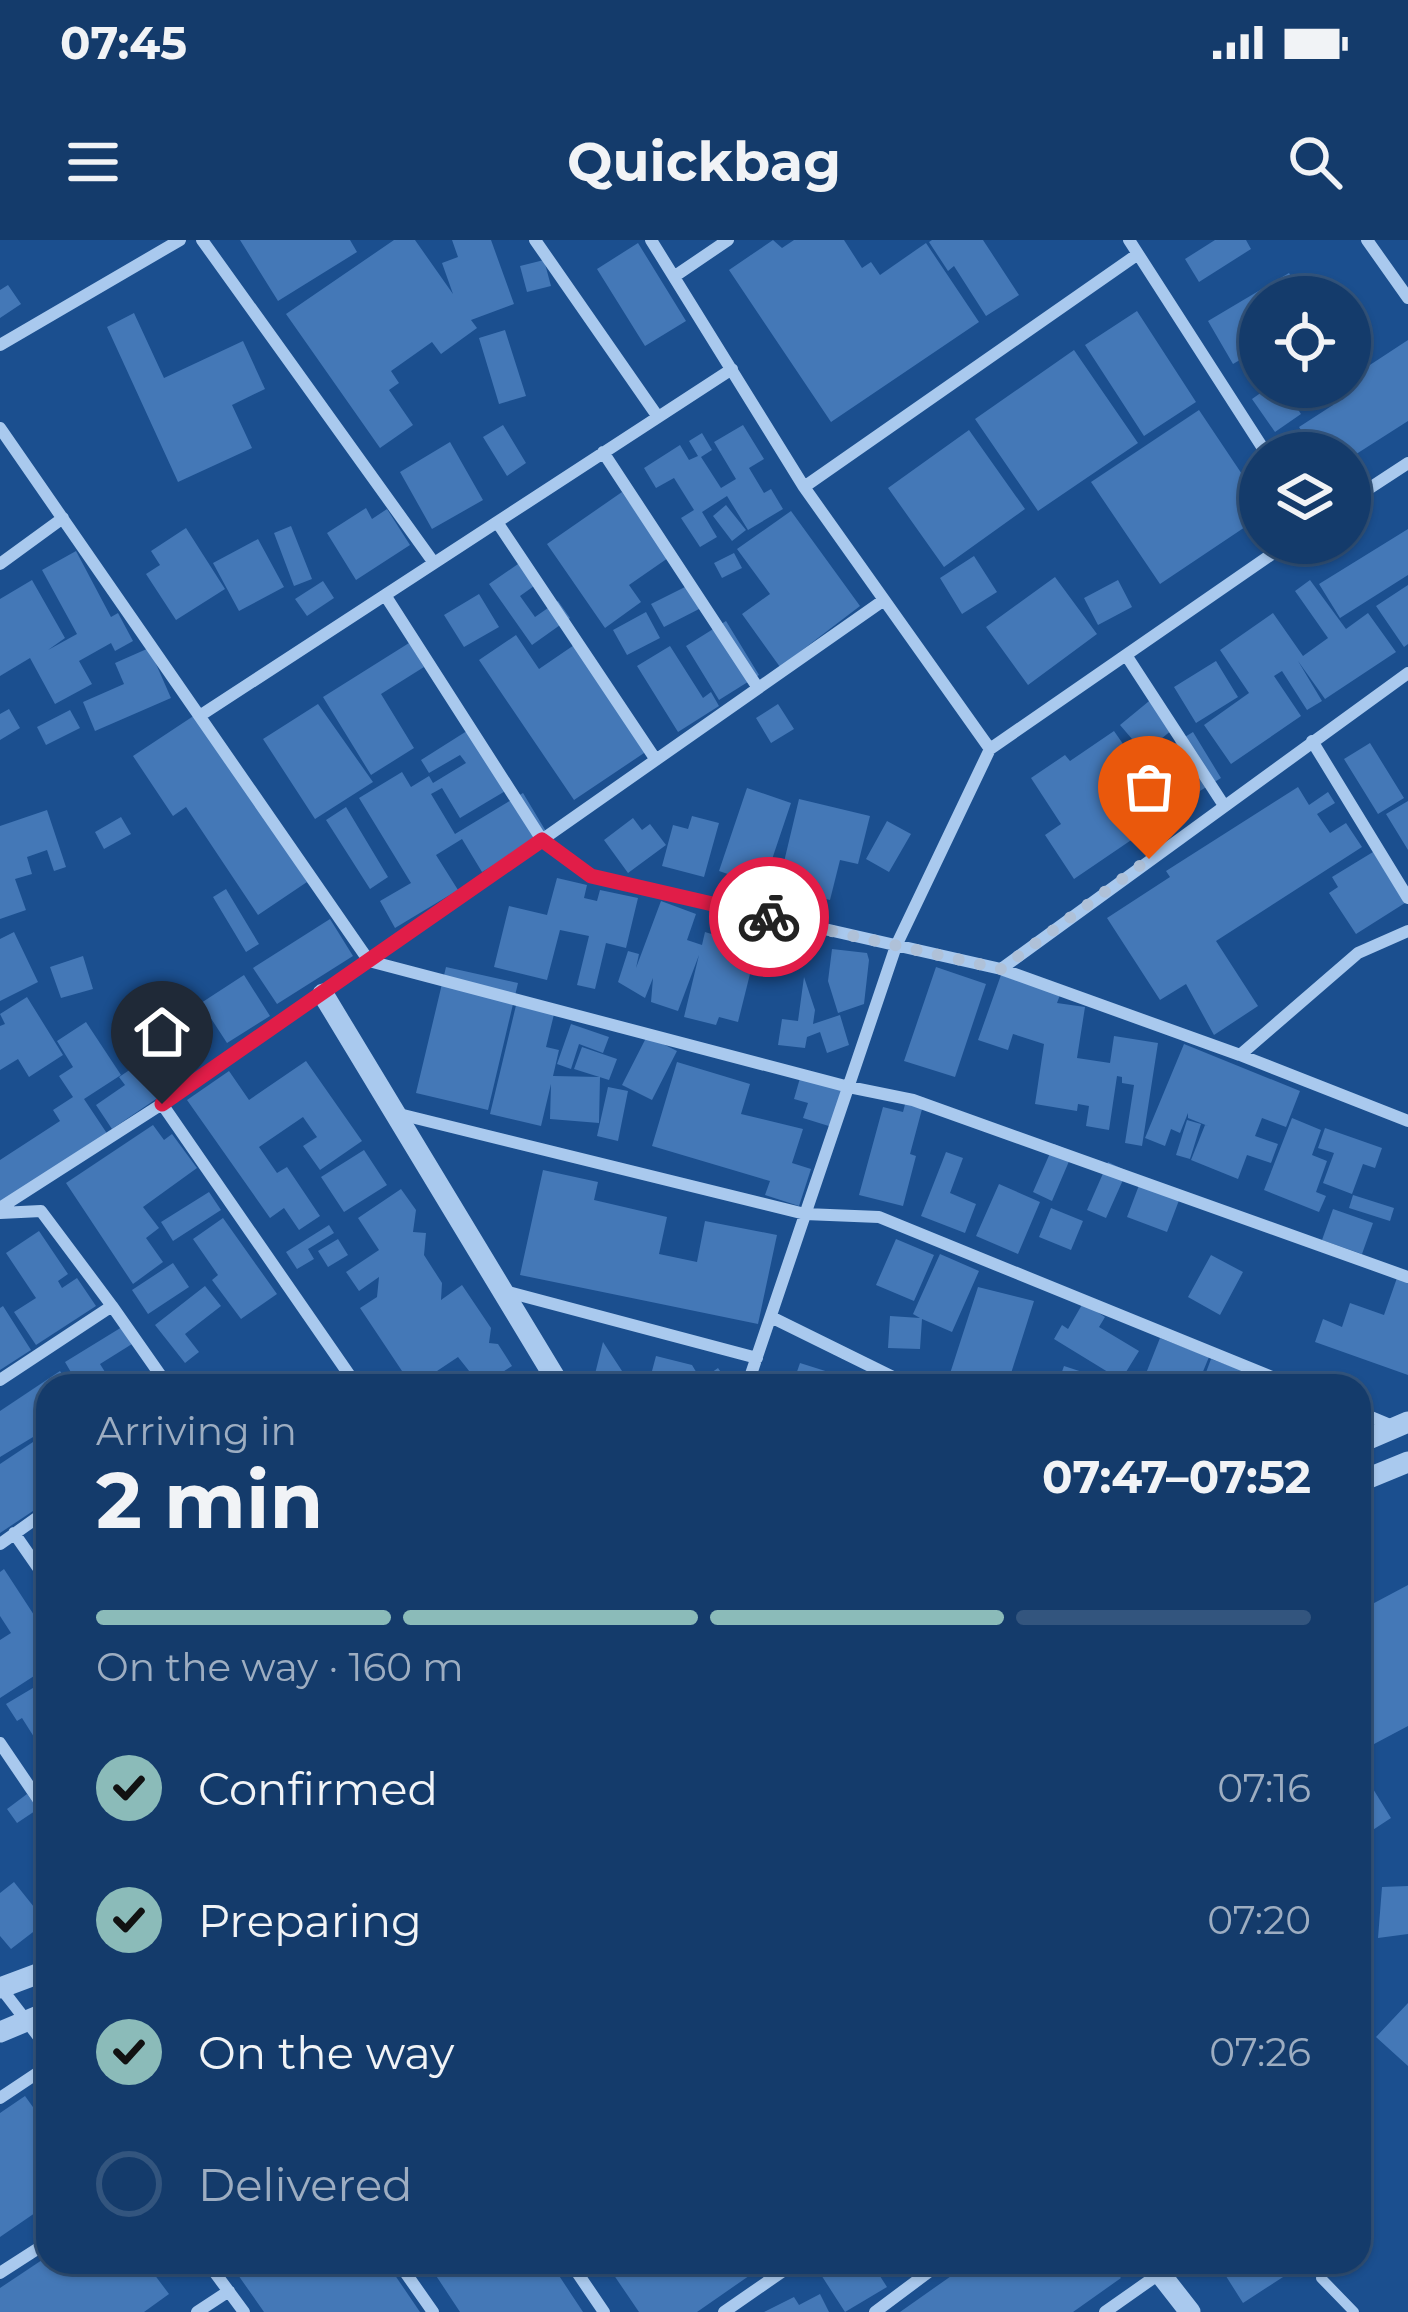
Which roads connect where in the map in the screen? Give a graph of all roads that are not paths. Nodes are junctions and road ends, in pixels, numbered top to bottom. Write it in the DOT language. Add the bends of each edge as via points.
graph roads {
  1 [pos="180,240"];
  2 [pos="202,240"];
  3 [pos="535,240"];
  4 [pos="651,240"];
  5 [pos="728,240"];
  6 [pos="1129,240"];
  7 [pos="1367,240"];
  8 [pos="1138,254"];
  9 [pos="675,276"];
  10 [pos="1407,294"];
  11 [pos="0,345"];
  12 [pos="732,369"];
  13 [pos="658,417"];
  14 [pos="0,428"];
  15 [pos="1252,432"];
  16 [pos="603,452"];
  17 [pos="1408,463"];
  18 [pos="804,487"];
  19 [pos="1371,487"];
  20 [pos="63,518"];
  21 [pos="496,522"];
  22 [pos="434,563"];
  23 [pos="0,564"];
  24 [pos="1258,564"];
  25 [pos="385,595"];
  26 [pos="884,600"];
  27 [pos="1126,656"];
  28 [pos="1408,673"];
  29 [pos="758,688"];
  30 [pos="201,715"];
  31 [pos="1312,741"];
  32 [pos="990,749"];
  33 [pos="656,760"];
  34 [pos="1223,804"];
  35 [pos="542,840"];
  36 [pos="1408,898"];
  37 [pos="1408,931"];
  38 [pos="896,946"];
  39 [pos="369,961"];
  40 [pos="1001,969"];
  41 [pos="323,994"];
  42 [pos="1240,1055"];
  43 [pos="849,1087"];
  44 [pos="162,1104"];
  45 [pos="395,1113"];
  46 [pos="1408,1121"];
  47 [pos="0,1210"];
  48 [pos="805,1214"];
  49 [pos="1408,1277"];
  50 [pos="502,1290"];
  51 [pos="112,1306"];
  52 [pos="771,1317"];
  53 [pos="757,1358"];
  54 [pos="160,1374"];
  55 [pos="349,1374"];
  56 [pos="553,1374"];
  57 [pos="751,1374"];
  58 [pos="887,1374"];
  59 [pos="1265,1374"];
  60 [pos="0,1380"];
  61 [pos="1371,1416"];
  62 [pos="1402,1425"];
  63 [pos="1371,1438"];
  64 [pos="1408,1462"];
  65 [pos="1371,1477"];
  66 [pos="36,1518"];
  67 [pos="14,1533"];
  68 [pos="0,1544"];
  69 [pos="36,1565"];
  70 [pos="0,1743"];
  71 [pos="36,1796"];
  72 [pos="36,1974"];
  73 [pos="0,1988"];
  74 [pos="36,2015"];
  75 [pos="36,2017"];
  76 [pos="0,2032"];
  77 [pos="36,2074"];
  78 [pos="0,2098"];
  79 [pos="36,2250"];
  80 [pos="0,2272"];
  81 [pos="216,2274"];
  82 [pos="406,2274"];
  83 [pos="578,2274"];
  84 [pos="779,2274"];
  85 [pos="925,2274"];
  86 [pos="1148,2274"];
  87 [pos="1160,2274"];
  88 [pos="1321,2278"];
  89 [pos="229,2291"];
  90 [pos="197,2312"];
  91 [pos="244,2312"];
  92 [pos="433,2312"];
  93 [pos="604,2312"];
  94 [pos="724,2312"];
  95 [pos="875,2312"];
  96 [pos="1105,2312"];
  97 [pos="1190,2312"];
  98 [pos="1354,2312"];
  1 -- 11 [label="street"];
  2 -- 22 [label="street"];
  3 -- 13 [label="street"];
  4 -- 9 [label="street"];
  5 -- 9 [label="street"];
  6 -- 8 [label="street"];
  7 -- 10 [label="street"];
  8 -- 15 [label="street"];
  8 -- 18 [label="street"];
  9 -- 12 [label="street"];
  12 -- 13 [label="street"];
  12 -- 18 [label="street"];
  13 -- 16 [label="street"];
  14 -- 20 [label="street"];
  16 -- 21 [label="street"];
  16 -- 29 [label="street"];
  17 -- 19 [label="street"];
  18 -- 26 [label="street"];
  20 -- 23 [label="street"];
  20 -- 30 [label="street"];
  21 -- 22 [label="street"];
  21 -- 33 [label="street"];
  22 -- 25 [label="street"];
  24 -- 27 [label="street"];
  25 -- 30 [label="street"];
  25 -- 35 [label="street"];
  26 -- 29 [label="street"];
  26 -- 32 [label="street"];
  27 -- 32 [label="street"];
  27 -- 34 [label="street"];
  28 -- 31 [label="street"];
  29 -- 33 [label="street"];
  30 -- 39 [label="street"];
  31 -- 34 [label="street"];
  31 -- 36 [label="street"];
  32 -- 38 [label="street"];
  33 -- 35 [label="street"];
  34 -- 40 [label="street"];
  35 -- 38 [label="street" via="591,876"];
  35 -- 39 [label="street"];
  37 -- 42 [label="street" via="1358,953"];
  38 -- 40 [label="street"];
  38 -- 43 [label="street"];
  39 -- 41 [label="street"];
  39 -- 43 [label="street"];
  40 -- 42 [label="street"];
  41 -- 44 [label="street"];
  41 -- 45 [label="street"];
  42 -- 46 [label="street"];
  43 -- 48 [label="street"];
  43 -- 49 [label="street" via="913,1100"];
  44 -- 47 [label="street"];
  44 -- 55 [label="street"];
  45 -- 48 [label="street"];
  45 -- 50 [label="street"];
  47 -- 51 [label="street" via="41,1211"];
  48 -- 52 [label="street"];
  48 -- 59 [label="street" via="879,1216"];
  50 -- 53 [label="street"];
  50 -- 56 [label="street"];
  51 -- 54 [label="street"];
  51 -- 60 [label="street"];
  52 -- 53 [label="street"];
  52 -- 58 [label="street"];
  53 -- 57 [label="street"];
  61 -- 62 [label="street"];
  62 -- 63 [label="street"];
  64 -- 65 [label="street"];
  66 -- 67 [label="street"];
  67 -- 68 [label="street"];
  67 -- 69 [label="street"];
  70 -- 71 [label="street"];
  72 -- 73 [label="street"];
  73 -- 74 [label="street"];
  75 -- 76 [label="street"];
  77 -- 78 [label="street"];
  79 -- 80 [label="street"];
  81 -- 89 [label="street"];
  82 -- 92 [label="street"];
  83 -- 93 [label="street"];
  84 -- 94 [label="street"];
  85 -- 95 [label="street"];
  86 -- 96 [label="street"];
  87 -- 97 [label="street"];
  88 -- 98 [label="street"];
  89 -- 90 [label="street"];
  89 -- 91 [label="street"];
}
